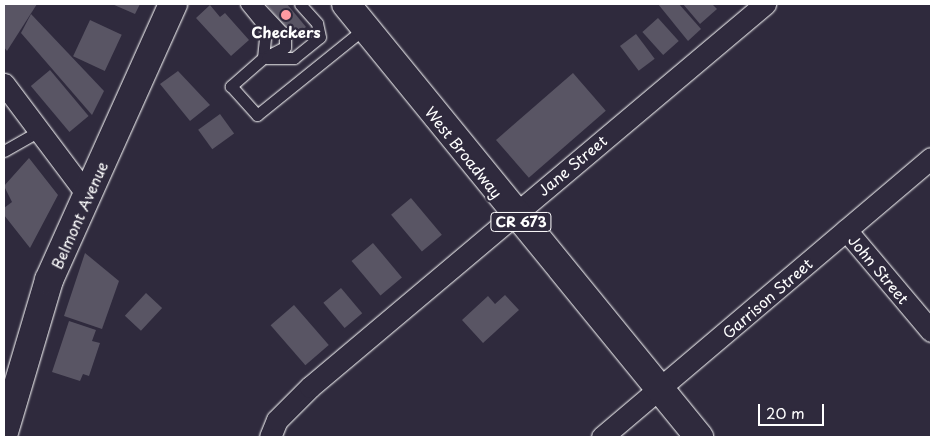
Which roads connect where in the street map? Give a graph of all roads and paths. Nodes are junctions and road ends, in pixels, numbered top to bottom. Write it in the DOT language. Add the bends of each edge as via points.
graph roads {
  1 [pos="173,4"];
  2 [pos="246,4"];
  3 [pos="256,4"];
  4 [pos="300,4"];
  5 [pos="346,4"];
  6 [pos="765,4"];
  7 [pos="365,28"];
  8 [pos="263,58"];
  9 [pos="4,84"];
  10 [pos="40,131"];
  11 [pos="4,151"];
  12 [pos="931,158"];
  13 [pos="88,196"];
  14 [pos="514,214"];
  15 [pos="846,230"];
  16 [pos="931,331"];
  17 [pos="661,389"];
  18 [pos="4,432"];
  19 [pos="270,437"];
  20 [pos="602,437"];
  21 [pos="699,437"];
  1 -- 13 [label="main road, Belmont Avenue"];
  2 -- 8 [label="lane" via="266,29"];
  3 -- 8 [label="lane" via="285,35 284,47"];
  4 -- 8 [label="lane" via="317,23 320,37 294,58"];
  5 -- 7 [label="main road, West Broadway / CR 673"];
  6 -- 14 [label="street, Jane Street"];
  7 -- 8 [label="lane" via="257,115 231,86"];
  7 -- 14 [label="main road, West Broadway / CR 673"];
  9 -- 10 [label="street"];
  10 -- 11 [label="lane"];
  10 -- 13 [label="street"];
  12 -- 15 [label="street, Garrison Street"];
  13 -- 18 [label="main road, Belmont Avenue" via="49,280"];
  14 -- 17 [label="main road, West Broadway / CR 673"];
  14 -- 19 [label="street, Jane Street" via="290,407 277,420"];
  15 -- 16 [label="street, John Street"];
  15 -- 17 [label="street, Garrison Street"];
  17 -- 20 [label="street, Garrison Street"];
  17 -- 21 [label="main road, West Broadway / CR 673"];
}
